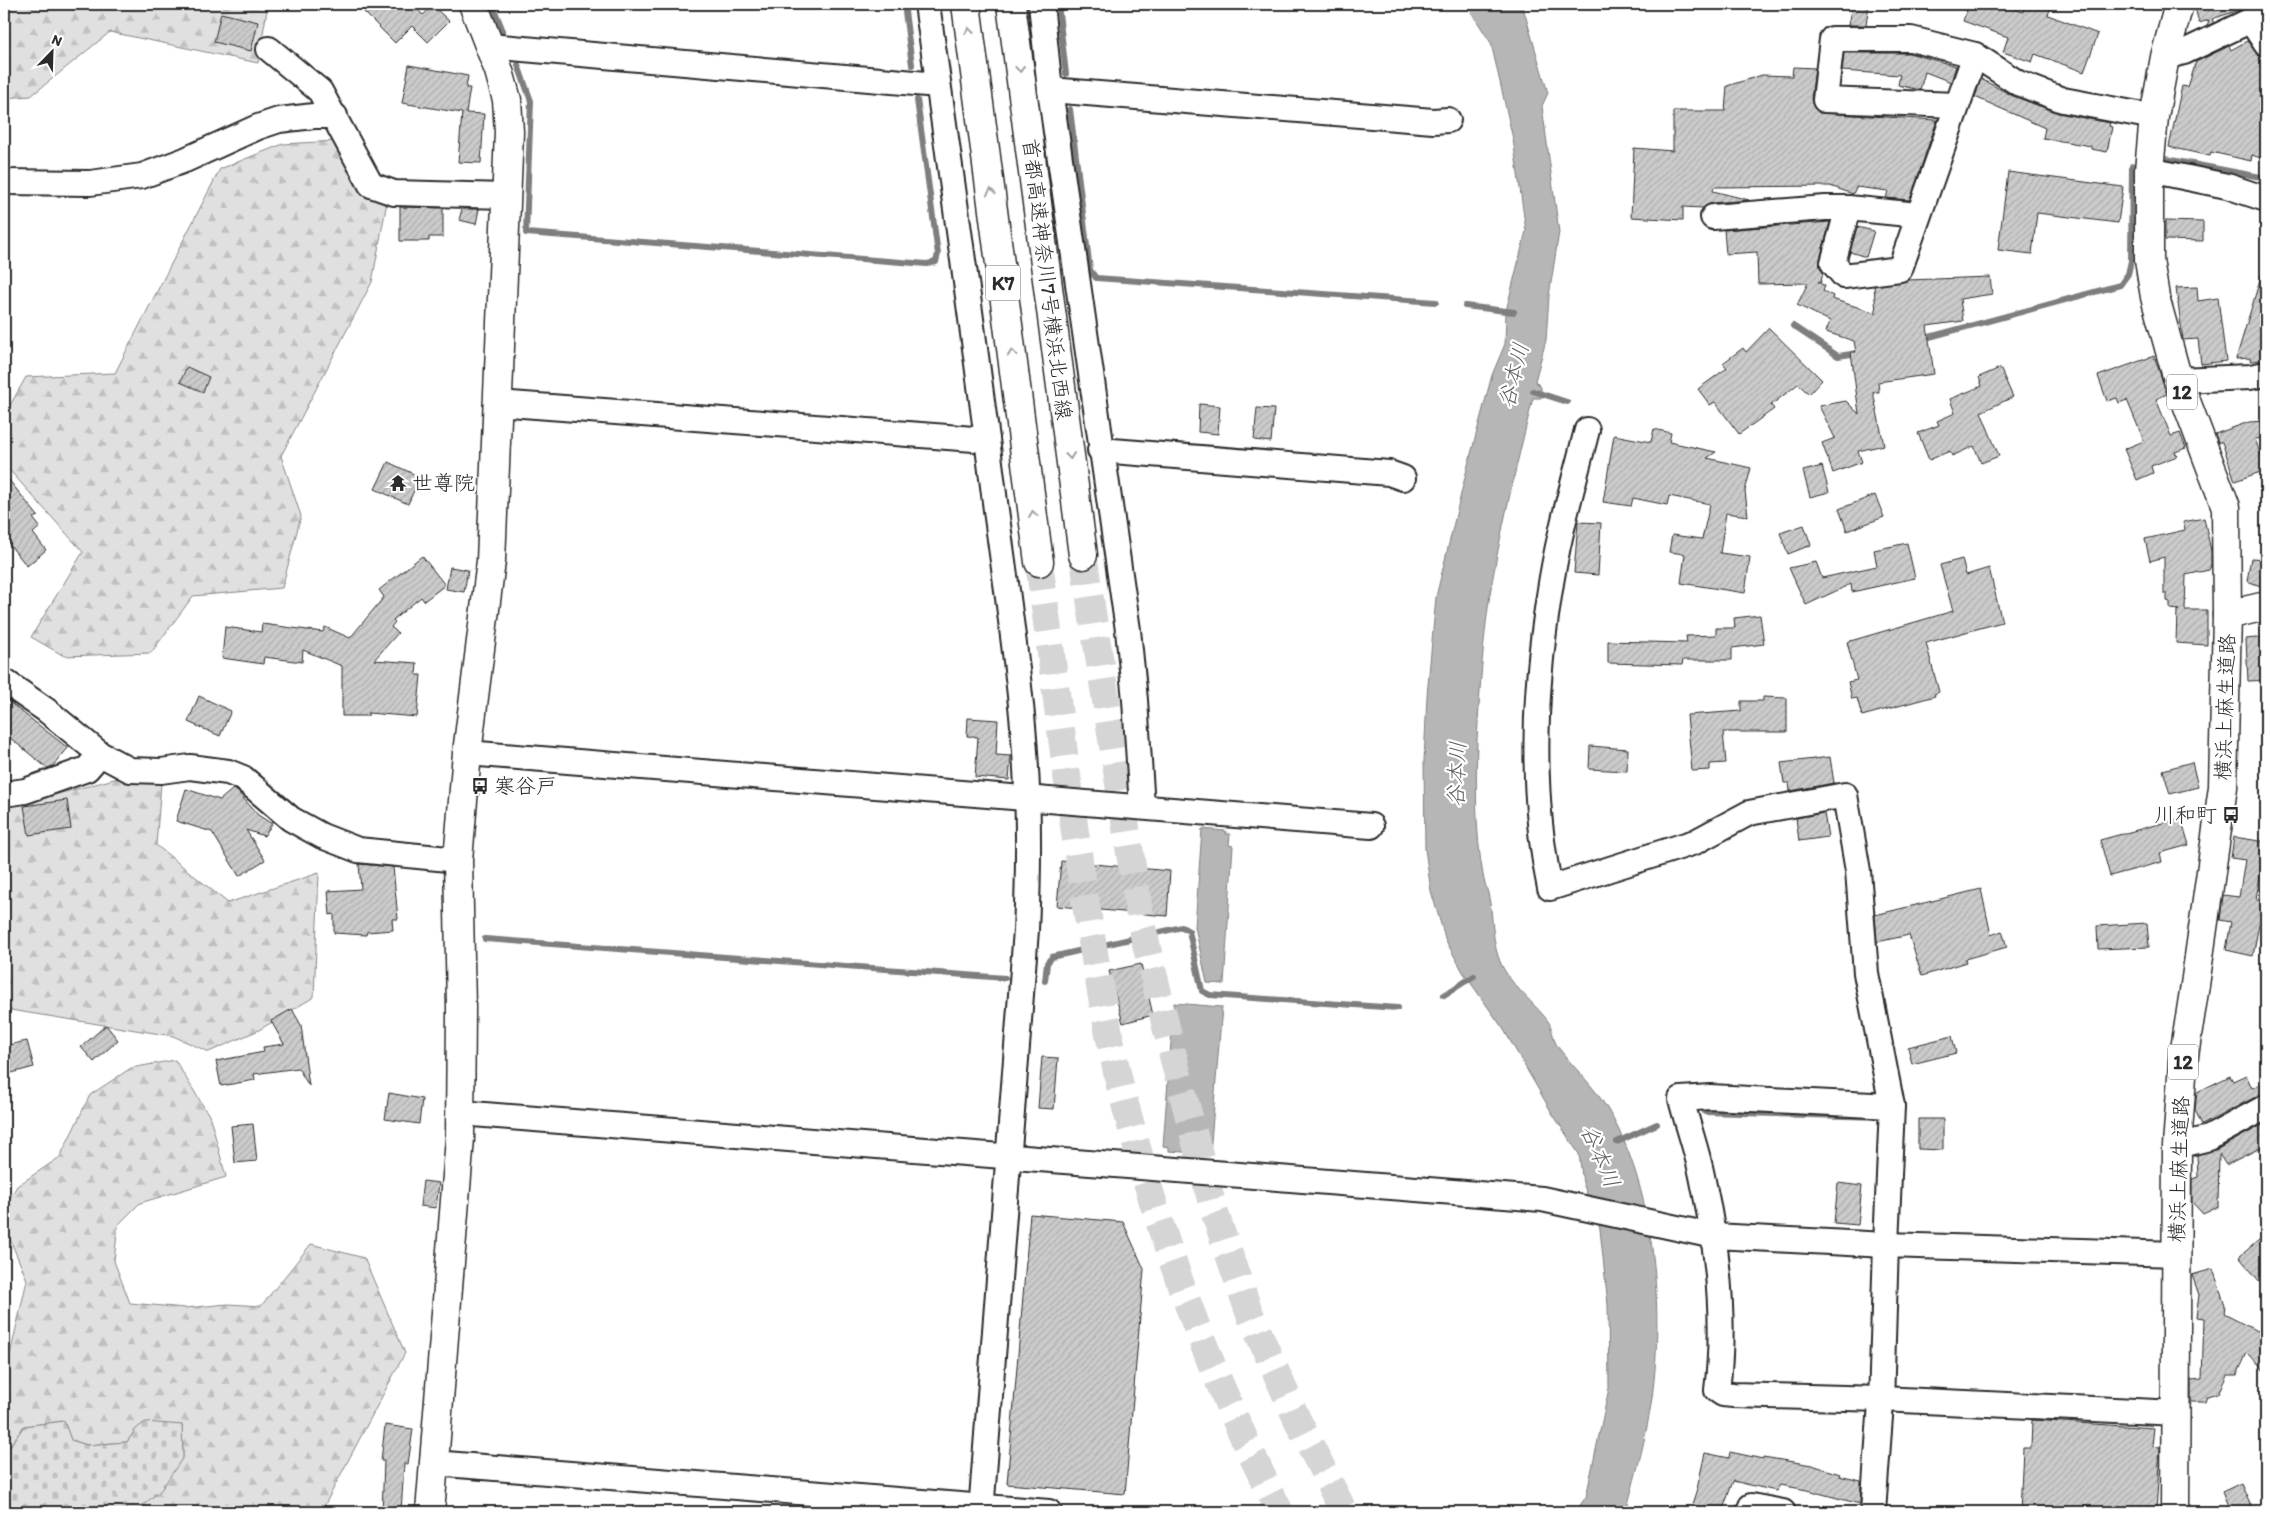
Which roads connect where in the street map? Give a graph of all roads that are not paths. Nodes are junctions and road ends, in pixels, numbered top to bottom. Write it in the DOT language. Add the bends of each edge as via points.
graph roads {
  1 [pos="473,4"];
  2 [pos="927,4"];
  3 [pos="966,4"];
  4 [pos="1011,4"];
  5 [pos="1041,4"];
  6 [pos="2179,4"];
  7 [pos="2259,17"];
  8 [pos="2266,44"];
  9 [pos="489,46"];
  10 [pos="269,49"];
  11 [pos="1975,55"];
  12 [pos="2165,57"];
  13 [pos="938,85"];
  14 [pos="1050,90"];
  15 [pos="1957,105"];
  16 [pos="335,116"];
  17 [pos="2154,117"];
  18 [pos="1448,120"];
  19 [pos="2150,159"];
  20 [pos="4,182"];
  21 [pos="506,196"];
  22 [pos="2266,200"];
  23 [pos="1848,208"];
  24 [pos="1918,215"];
  25 [pos="1713,217"];
  26 [pos="2266,374"];
  27 [pos="2178,380"];
  28 [pos="497,403"];
  29 [pos="1587,430"];
  30 [pos="987,440"];
  31 [pos="1100,450"];
  32 [pos="1403,478"];
  33 [pos="1083,555"];
  34 [pos="1039,562"];
  35 [pos="2266,606"];
  36 [pos="2227,615"];
  37 [pos="4,681"];
  38 [pos="467,753"];
  39 [pos="100,754"];
  40 [pos="4,794"];
  41 [pos="1026,798"];
  42 [pos="1142,807"];
  43 [pos="1371,826"];
  44 [pos="458,860"];
  45 [pos="1892,1106"];
  46 [pos="2266,1107"];
  47 [pos="460,1113"];
  48 [pos="2177,1146"];
  49 [pos="1010,1155"];
  50 [pos="1707,1234"];
  51 [pos="1886,1245"];
  52 [pos="2176,1254"];
  53 [pos="1881,1399"];
  54 [pos="2176,1413"];
  55 [pos="433,1463"];
  56 [pos="982,1510"];
  57 [pos="430,1512"];
  58 [pos="1049,1512"];
  59 [pos="1749,1512"];
  60 [pos="1783,1512"];
  61 [pos="1873,1512"];
  62 [pos="2175,1512"];
  1 -- 9 [label="main road"];
  2 -- 13 [label="street"];
  34 -- 3 [label="main road, 首都高速神奈川7号横浜北西線 / K7, one-way"];
  4 -- 33 [label="main road, 首都高速神奈川7号横浜北西線 / K7, one-way"];
  5 -- 14 [label="street"];
  6 -- 12 [label="main road, 横浜上麻生道路 / 12"];
  7 -- 8 [label="street"];
  7 -- 12 [label="street" via="2184,52"];
  9 -- 13 [label="street"];
  9 -- 21 [label="main road" via="507,100"];
  10 -- 16 [label="street" via="320,91"];
  11 -- 15 [label="street"];
  11 -- 15 [label="street" via="1911,39 1832,39 1825,100"];
  11 -- 17 [label="street" via="2018,83 2063,100"];
  12 -- 17 [label="main road, 横浜上麻生道路 / 12"];
  13 -- 30 [label="street"];
  14 -- 18 [label="street"];
  14 -- 31 [label="street"];
  15 -- 24 [label="street"];
  16 -- 20 [label="street" via="280,120 142,176 90,183"];
  16 -- 21 [label="street" via="371,185 394,193"];
  17 -- 19 [label="main road, 横浜上麻生道路 / 12"];
  19 -- 22 [label="street"];
  19 -- 27 [label="main road, 横浜上麻生道路 / 12" via="2149,260 2155,297"];
  21 -- 28 [label="main road"];
  23 -- 24 [label="street"];
  23 -- 24 [label="street" via="1833,263 1844,276 1900,269"];
  23 -- 25 [label="street"];
  26 -- 27 [label="street"];
  27 -- 36 [label="main road, 横浜上麻生道路 / 12" via="2226,507"];
  28 -- 30 [label="street"];
  28 -- 38 [label="main road" via="491,561"];
  29 -- 45 [label="street" via="1549,596 1540,678 1536,784 1550,888 1695,842 1749,814 1845,795 1858,871 1866,973"];
  30 -- 41 [label="street" via="1024,737"];
  31 -- 32 [label="street" via="1389,473"];
  31 -- 42 [label="street" via="1128,630"];
  35 -- 36 [label="main road"];
  36 -- 48 [label="main road, 横浜上麻生道路 / 12" via="2223,787 2183,1062"];
  37 -- 39 [label="street"];
  38 -- 41 [label="street"];
  38 -- 44 [label="main road"];
  39 -- 40 [label="street" via="87,769 25,791"];
  39 -- 44 [label="street" via="130,770 190,767 228,772 243,778 291,819 358,850"];
  41 -- 42 [label="street"];
  41 -- 49 [label="street" via="1029,864"];
  42 -- 43 [label="street"];
  44 -- 47 [label="main road"];
  45 -- 50 [label="street" via="1710,1097 1682,1100 1703,1180"];
  45 -- 51 [label="street"];
  46 -- 48 [label="street" via="2208,1138"];
  47 -- 49 [label="street"];
  47 -- 55 [label="main road"];
  48 -- 52 [label="main road, 横浜上麻生道路 / 12"];
  49 -- 50 [label="street" via="1542,1199"];
  49 -- 56 [label="street"];
  50 -- 51 [label="street"];
  50 -- 53 [label="street" via="1722,1324 1717,1390 1733,1395"];
  51 -- 52 [label="street"];
  51 -- 53 [label="street"];
  52 -- 54 [label="main road, 横浜上麻生道路 / 12"];
  53 -- 54 [label="street"];
  53 -- 61 [label="street"];
  54 -- 62 [label="main road, 横浜上麻生道路 / 12"];
  55 -- 56 [label="street"];
  55 -- 57 [label="main road"];
  56 -- 58 [label="street"];
  59 -- 60 [label="street" via="1751,1506"];
}
